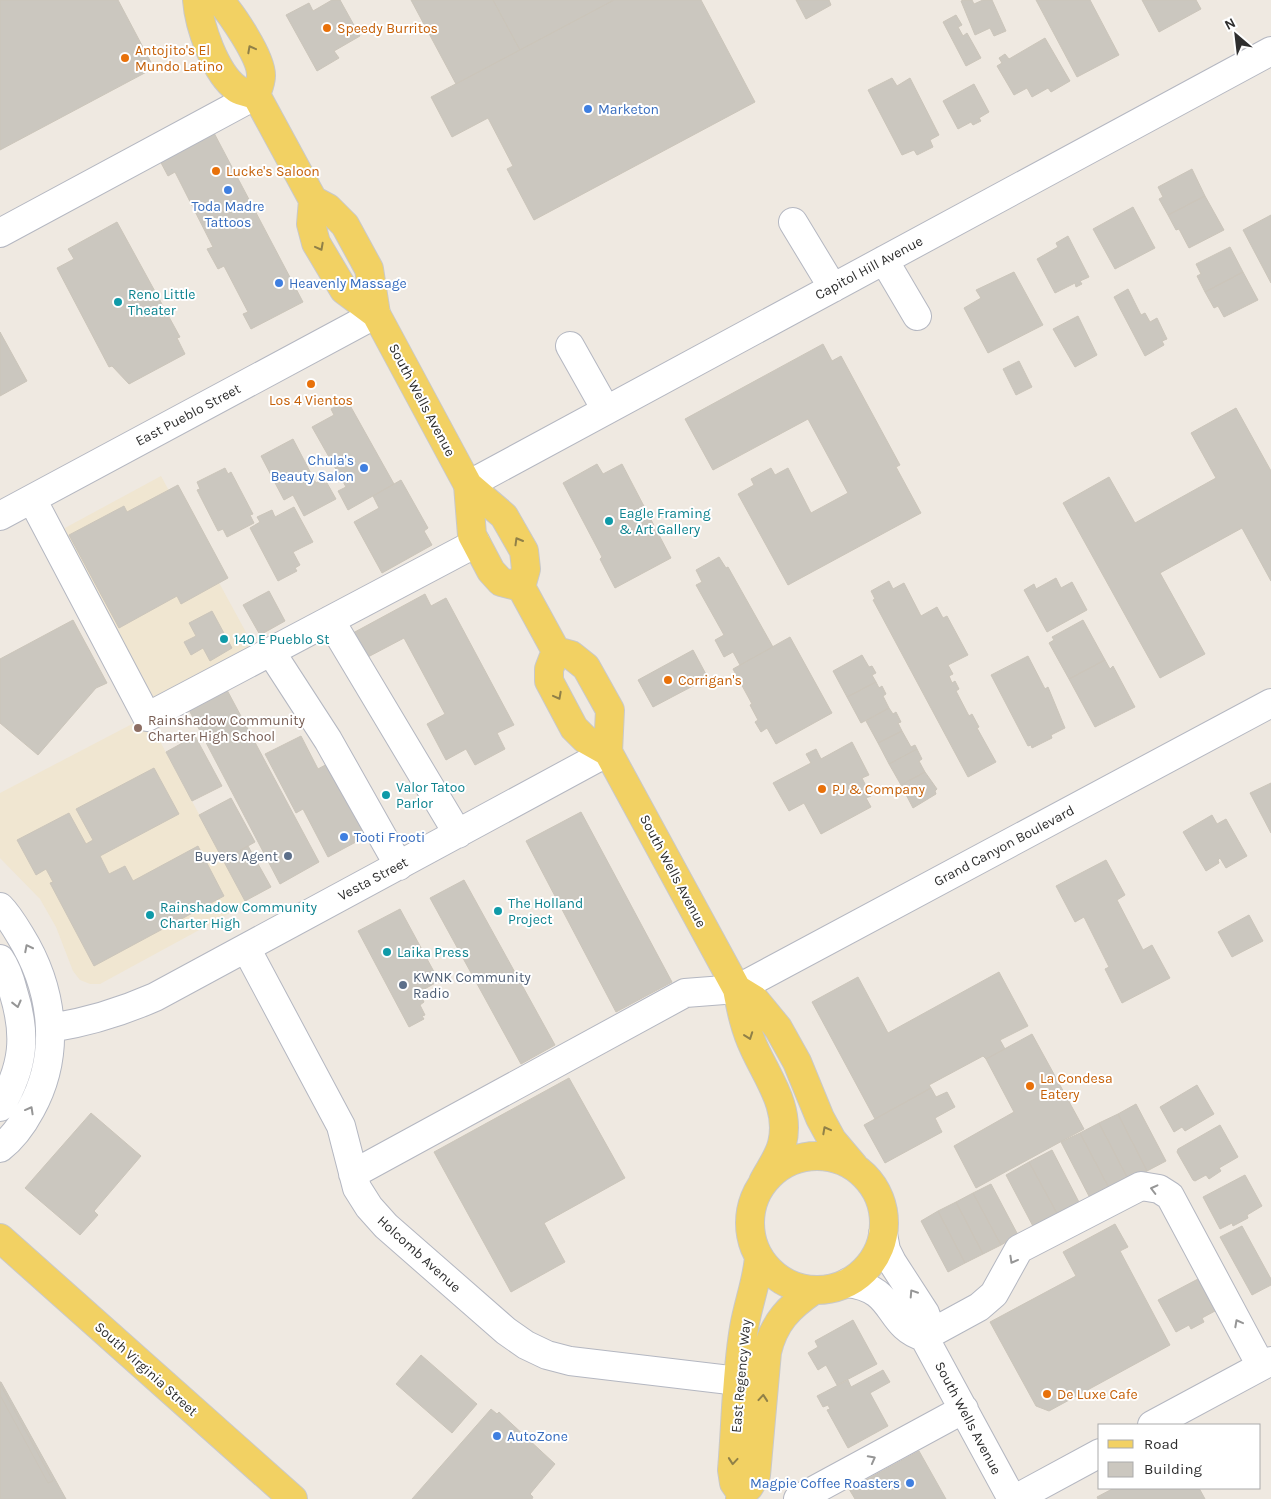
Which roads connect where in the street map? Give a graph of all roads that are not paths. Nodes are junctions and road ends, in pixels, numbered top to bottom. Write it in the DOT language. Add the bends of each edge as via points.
graph roads {
  1 [pos="197,0"];
  2 [pos="219,0"];
  3 [pos="1271,51"];
  4 [pos="256,95"];
  5 [pos="793,222"];
  6 [pos="0,233"];
  7 [pos="884,260"];
  8 [pos="832,288"];
  9 [pos="376,314"];
  10 [pos="917,316"];
  11 [pos="570,346"];
  12 [pos="606,410"];
  13 [pos="468,485"];
  14 [pos="32,499"];
  15 [pos="0,516"];
  16 [pos="476,543"];
  17 [pos="521,587"];
  18 [pos="330,620"];
  19 [pos="556,651"];
  20 [pos="271,652"];
  21 [pos="1271,703"];
  22 [pos="608,752"];
  23 [pos="458,834"];
  24 [pos="399,866"];
  25 [pos="0,907"];
  26 [pos="246,948"];
  27 [pos="0,959"];
  28 [pos="737,990"];
  29 [pos="51,1028"];
  30 [pos="0,1107"];
  31 [pos="0,1148"];
  32 [pos="856,1168"];
  33 [pos="353,1174"];
  34 [pos="763,1182"];
  35 [pos="883,1234"];
  36 [pos="0,1238"];
  37 [pos="759,1257"];
  38 [pos="847,1283"];
  39 [pos="814,1290"];
  40 [pos="924,1336"];
  41 [pos="1266,1364"];
  42 [pos="738,1381"];
  43 [pos="964,1409"];
  44 [pos="1154,1424"];
  45 [pos="1098,1454"];
  46 [pos="741,1496"];
  47 [pos="293,1499"];
  48 [pos="798,1499"];
  49 [pos="1014,1499"];
  1 -- 4 [label="main road" via="205,38 226,78 238,90"];
  4 -- 2 [label="main road, one-way" via="261,74 257,60 235,19"];
  3 -- 7 [label="street, Capitol Hill Avenue"];
  4 -- 6 [label="street"];
  4 -- 9 [label="main road, South Wells Avenue" via="313,200 328,208 345,225 356,245 369,269"];
  5 -- 8 [label="street"];
  7 -- 8 [label="street, Capitol Hill Avenue"];
  7 -- 10 [label="street"];
  8 -- 12 [label="street, Capitol Hill Avenue"];
  9 -- 13 [label="main road, South Wells Avenue"];
  9 -- 14 [label="street, East Pueblo Street"];
  11 -- 12 [label="street"];
  12 -- 13 [label="street, Capitol Hill Avenue"];
  13 -- 16 [label="main road, South Wells Avenue" via="472,535"];
  17 -- 13 [label="main road, South Wells Avenue, one-way" via="526,569 524,550 504,516"];
  14 -- 15 [label="street, East Pueblo Street"];
  14 -- 20 [label="street" via="147,717"];
  16 -- 17 [label="main road, South Wells Avenue" via="501,582"];
  16 -- 18 [label="street"];
  17 -- 19 [label="main road"];
  18 -- 20 [label="street"];
  18 -- 23 [label="street"];
  19 -- 22 [label="main road" via="571,655 586,667 610,710"];
  19 -- 22 [label="main road, one-way" via="549,669 550,681 574,728 584,739"];
  20 -- 24 [label="street" via="328,740"];
  21 -- 28 [label="street, Grand Canyon Boulevard"];
  22 -- 23 [label="street, Vesta Street"];
  22 -- 28 [label="main road, South Wells Avenue"];
  23 -- 24 [label="street, Vesta Street"];
  24 -- 26 [label="street, Vesta Street"];
  29 -- 25 [label="street, one-way" via="45,989 28,948"];
  26 -- 29 [label="street, Vesta Street" via="122,1011"];
  26 -- 33 [label="street, Holcomb Avenue" via="341,1126"];
  27 -- 30 [label="street, one-way" via="7,969 23,1032 19,1063"];
  32 -- 28 [label="main road, South Wells Avenue, one-way" via="832,1140 778,1028 755,1000"];
  28 -- 33 [label="street" via="686,993"];
  28 -- 34 [label="main road, South Wells Avenue, one-way" via="742,1017 779,1098 785,1120 782,1146"];
  31 -- 29 [label="street, one-way" via="23,1124 36,1099 47,1070"];
  32 -- 34 [label="main road" via="840,1159 808,1156 777,1168"];
  32 -- 35 [label="main road" via="870,1181 879,1197 884,1215"];
  33 -- 42 [label="street, Holcomb Avenue" via="357,1188 369,1207 386,1226 526,1346 547,1356 570,1361"];
  34 -- 37 [label="main road" via="749,1219 751,1238"];
  35 -- 38 [label="main road" via="878,1251 865,1270"];
  40 -- 35 [label="street, one-way" via="929,1324 925,1313 886,1250"];
  36 -- 47 [label="main road, South Virginia Street"];
  37 -- 39 [label="main road" via="782,1281"];
  37 -- 42 [label="main road, East Regency Way" via="744,1328"];
  38 -- 39 [label="main road"];
  38 -- 40 [label="street" via="873,1290 888,1303 902,1324 912,1333"];
  46 -- 39 [label="main road, East Regency Way, one-way" via="756,1475 770,1337 785,1313"];
  41 -- 40 [label="street, one-way" via="1170,1196 1159,1189 1141,1186 1018,1250 994,1294 979,1307"];
  40 -- 43 [label="street, South Wells Avenue"];
  41 -- 44 [label="street"];
  42 -- 46 [label="main road, East Regency Way, one-way" via="732,1470"];
  48 -- 43 [label="street, one-way"];
  43 -- 49 [label="street, South Wells Avenue"];
  45 -- 49 [label="street"];
}
